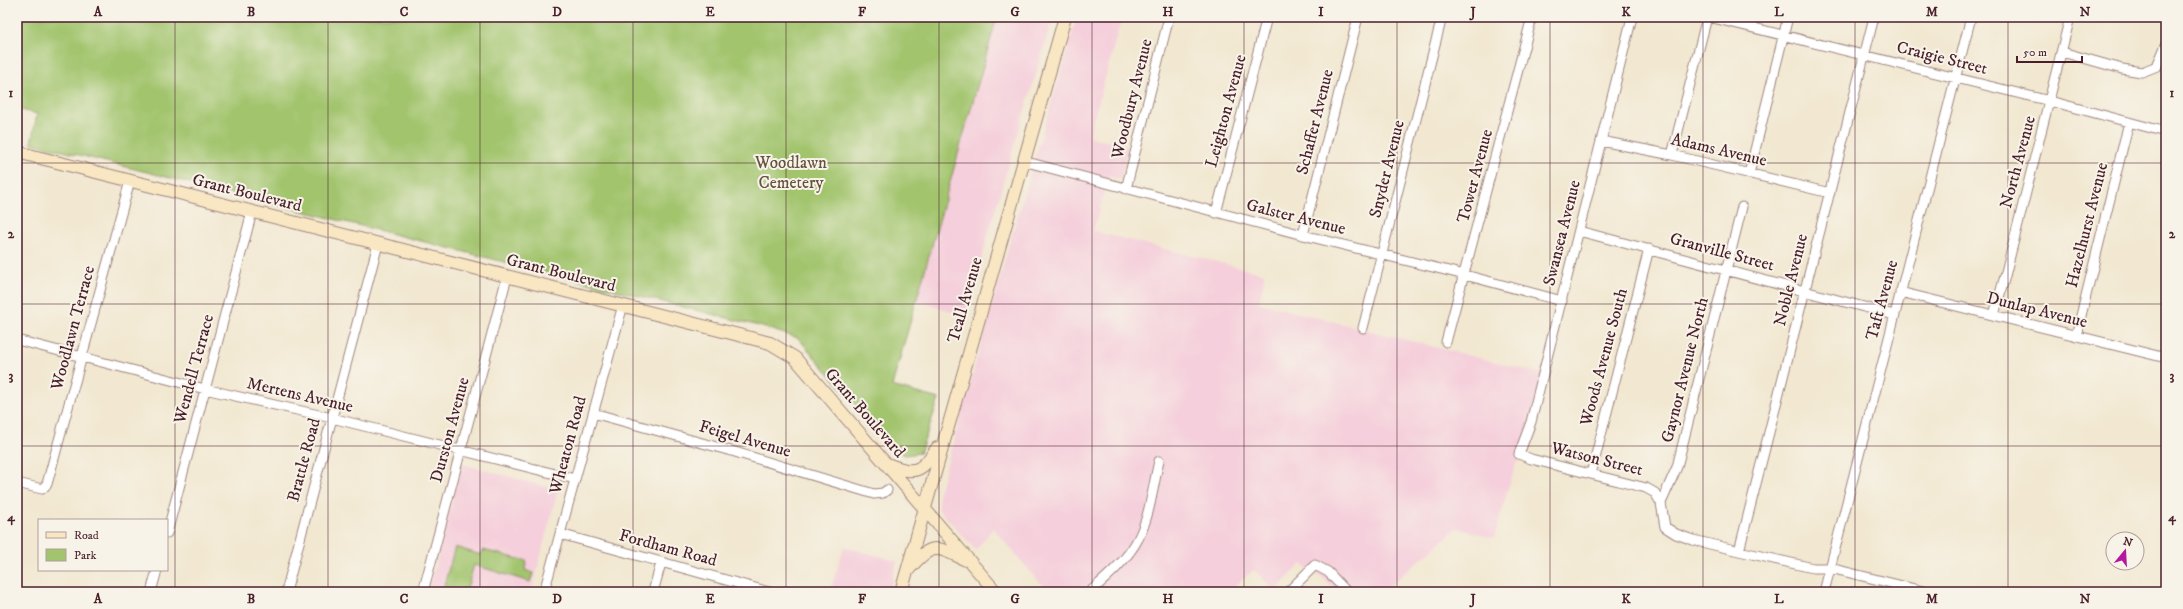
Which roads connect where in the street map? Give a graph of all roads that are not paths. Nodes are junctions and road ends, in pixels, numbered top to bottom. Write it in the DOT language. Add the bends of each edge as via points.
graph roads {
  1 [pos="1065,17"];
  2 [pos="1169,17"];
  3 [pos="1267,17"];
  4 [pos="1358,17"];
  5 [pos="1442,17"];
  6 [pos="1532,17"];
  7 [pos="1632,17"];
  8 [pos="1708,17"];
  9 [pos="1788,17"];
  10 [pos="1874,17"];
  11 [pos="1971,17"];
  12 [pos="2070,17"];
  13 [pos="1783,35"];
  14 [pos="2166,45"];
  15 [pos="2062,52"];
  16 [pos="1865,55"];
  17 [pos="1955,78"];
  18 [pos="2050,101"];
  19 [pos="2129,122"];
  20 [pos="2166,132"];
  21 [pos="1601,141"];
  22 [pos="17,152"];
  23 [pos="1672,155"];
  24 [pos="1023,161"];
  25 [pos="1749,174"];
  26 [pos="130,181"];
  27 [pos="1126,189"];
  28 [pos="1830,193"];
  29 [pos="1742,207"];
  30 [pos="252,212"];
  31 [pos="1216,213"];
  32 [pos="1579,231"];
  33 [pos="1303,235"];
  34 [pos="378,244"];
  35 [pos="1649,249"];
  36 [pos="1382,255"];
  37 [pos="1726,270"];
  38 [pos="1465,275"];
  39 [pos="507,277"];
  40 [pos="1805,290"];
  41 [pos="1900,292"];
  42 [pos="1562,301"];
  43 [pos="623,306"];
  44 [pos="1894,315"];
  45 [pos="1994,315"];
  46 [pos="1363,328"];
  47 [pos="2076,336"];
  48 [pos="17,340"];
  49 [pos="1446,342"];
  50 [pos="82,358"];
  51 [pos="2166,358"];
  52 [pos="205,389"];
  53 [pos="593,413"];
  54 [pos="332,418"];
  55 [pos="944,435"];
  56 [pos="461,451"];
  57 [pos="1519,454"];
  58 [pos="1159,461"];
  59 [pos="886,464"];
  60 [pos="1591,474"];
  61 [pos="575,479"];
  62 [pos="17,483"];
  63 [pos="887,490"];
  64 [pos="1661,504"];
  65 [pos="924,507"];
  66 [pos="168,530"];
  67 [pos="560,534"];
  68 [pos="1740,551"];
  69 [pos="970,562"];
  70 [pos="661,563"];
  71 [pos="1830,568"];
  72 [pos="157,571"];
  73 [pos="907,571"];
  74 [pos="152,592"];
  75 [pos="286,592"];
  76 [pos="423,592"];
  77 [pos="544,592"];
  78 [pos="653,592"];
  79 [pos="769,592"];
  80 [pos="901,592"];
  81 [pos="996,592"];
  82 [pos="1090,592"];
  83 [pos="1288,592"];
  84 [pos="1347,592"];
  85 [pos="1824,592"];
  86 [pos="1925,592"];
  1 -- 24 [label="street, Teall Avenue"];
  2 -- 27 [label="street, Woodbury Avenue"];
  3 -- 31 [label="street, Leighton Avenue"];
  4 -- 33 [label="street, Schaffer Avenue"];
  5 -- 36 [label="street, Snyder Avenue"];
  6 -- 38 [label="street, Tower Avenue"];
  7 -- 21 [label="street, Swansea Avenue"];
  8 -- 13 [label="street, Craigie Street"];
  8 -- 23 [label="street"];
  9 -- 13 [label="street"];
  10 -- 16 [label="street, Noble Avenue"];
  11 -- 17 [label="street, Taft Avenue"];
  12 -- 15 [label="street, North Avenue"];
  13 -- 16 [label="street, Craigie Street"];
  13 -- 25 [label="street"];
  14 -- 15 [label="street" via="2157,66 2142,72"];
  15 -- 18 [label="street, North Avenue"];
  16 -- 17 [label="street, Craigie Street"];
  16 -- 28 [label="street, Noble Avenue"];
  17 -- 18 [label="street, Craigie Street"];
  17 -- 41 [label="street, Taft Avenue"];
  18 -- 19 [label="street, Craigie Street"];
  18 -- 45 [label="street, North Avenue"];
  19 -- 20 [label="street, Craigie Street"];
  19 -- 47 [label="street, Hazelhurst Avenue"];
  21 -- 23 [label="street, Adams Avenue"];
  21 -- 32 [label="street, Swansea Avenue"];
  22 -- 26 [label="street, Grant Boulevard"];
  23 -- 25 [label="street, Adams Avenue"];
  24 -- 27 [label="street, Galster Avenue"];
  24 -- 55 [label="street, Teall Avenue"];
  25 -- 28 [label="street, Adams Avenue"];
  26 -- 30 [label="street, Grant Boulevard"];
  26 -- 50 [label="street, Woodlawn Terrace"];
  27 -- 31 [label="street, Galster Avenue"];
  28 -- 40 [label="street, Noble Avenue"];
  29 -- 37 [label="street, Gaynor Avenue North"];
  30 -- 34 [label="street, Grant Boulevard"];
  30 -- 52 [label="street, Wendell Terrace"];
  31 -- 33 [label="street, Galster Avenue"];
  32 -- 35 [label="street, Granville Street"];
  32 -- 42 [label="street, Swansea Avenue"];
  33 -- 36 [label="street, Galster Avenue"];
  34 -- 39 [label="street, Grant Boulevard"];
  34 -- 54 [label="street, Brattle Road"];
  35 -- 37 [label="street, Granville Street"];
  35 -- 60 [label="street, Woods Avenue South"];
  36 -- 38 [label="street, Galster Avenue"];
  36 -- 46 [label="street, Snyder Avenue"];
  37 -- 40 [label="street, Granville Street"];
  37 -- 64 [label="street, Gaynor Avenue North" via="1676,467"];
  38 -- 42 [label="street, Galster Avenue"];
  38 -- 49 [label="street, Tower Avenue"];
  39 -- 43 [label="street, Grant Boulevard"];
  39 -- 56 [label="street, Durston Avenue"];
  40 -- 44 [label="street, Granville Street"];
  40 -- 68 [label="street, Noble Avenue"];
  41 -- 44 [label="street, Taft Avenue"];
  41 -- 45 [label="street, Dunlap Avenue"];
  42 -- 57 [label="street, Swansea Avenue" via="1531,422"];
  43 -- 53 [label="street, Wheaton Road"];
  43 -- 59 [label="street, Grant Boulevard" via="770,343 786,351"];
  44 -- 71 [label="street, Taft Avenue"];
  45 -- 47 [label="street, Dunlap Avenue"];
  47 -- 51 [label="street, Dunlap Avenue"];
  48 -- 50 [label="street, Mertens Avenue"];
  50 -- 52 [label="street, Mertens Avenue"];
  50 -- 62 [label="street, Woodlawn Terrace" via="47,484 42,489"];
  52 -- 54 [label="street, Mertens Avenue"];
  52 -- 66 [label="street, Wendell Terrace"];
  53 -- 61 [label="street, Wheaton Road"];
  53 -- 63 [label="street, Feigel Avenue" via="874,494"];
  54 -- 56 [label="street, Mertens Avenue"];
  54 -- 75 [label="street, Brattle Road"];
  55 -- 59 [label="street" via="927,462 917,470 909,472"];
  55 -- 65 [label="street, Teall Avenue"];
  56 -- 61 [label="street, Mertens Avenue"];
  56 -- 76 [label="street, Durston Avenue"];
  57 -- 60 [label="street, Watson Street"];
  58 -- 82 [label="street" via="1138,539 1128,555"];
  59 -- 65 [label="street, Grant Boulevard"];
  60 -- 64 [label="street, Watson Street" via="1646,488 1655,493"];
  61 -- 67 [label="street, Wheaton Road"];
  64 -- 68 [label="street" via="1665,527 1676,534"];
  65 -- 69 [label="street, Grant Boulevard"];
  65 -- 73 [label="street, Teall Avenue"];
  67 -- 70 [label="street, Fordham Road"];
  67 -- 77 [label="street, Wheaton Road"];
  68 -- 71 [label="street" via="1813,568"];
  69 -- 73 [label="street" via="934,548 928,550"];
  69 -- 81 [label="street, Grant Boulevard"];
  70 -- 78 [label="street"];
  70 -- 79 [label="street, Fordham Road"];
  71 -- 85 [label="street, Taft Avenue"];
  71 -- 86 [label="street"];
  72 -- 74 [label="street"];
  73 -- 80 [label="street, Teall Avenue"];
  83 -- 84 [label="street" via="1315,565 1328,572"];
}
